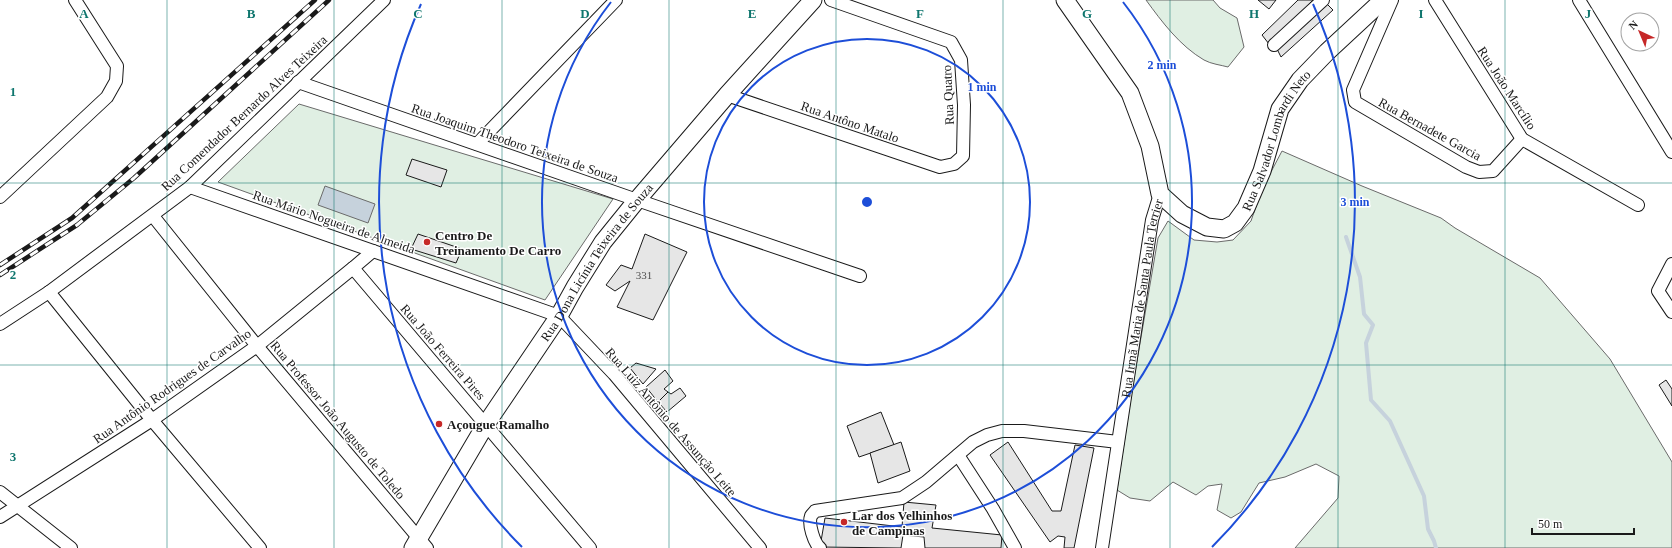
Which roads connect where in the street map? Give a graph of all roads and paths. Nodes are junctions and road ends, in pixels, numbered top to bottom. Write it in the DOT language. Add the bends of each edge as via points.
graph roads {
  1 [pos="75,0"];
  2 [pos="384,0"];
  3 [pos="616,0"];
  4 [pos="813,0"];
  5 [pos="831,0"];
  6 [pos="1065,0"];
  7 [pos="1323,0"];
  8 [pos="1383,0"];
  9 [pos="1392,0"];
  10 [pos="1435,0"];
  11 [pos="1579,0"];
  12 [pos="1274,45"];
  13 [pos="298,82"];
  14 [pos="727,95"];
  15 [pos="1522,139"];
  16 [pos="476,144"];
  17 [pos="1672,152"];
  18 [pos="963,156"];
  19 [pos="190,187"];
  20 [pos="1160,194"];
  21 [pos="0,197"];
  22 [pos="637,200"];
  23 [pos="1638,205"];
  24 [pos="153,216"];
  25 [pos="373,251"];
  26 [pos="1672,264"];
  27 [pos="353,268"];
  28 [pos="860,276"];
  29 [pos="49,292"];
  30 [pos="1672,312"];
  31 [pos="559,316"];
  32 [pos="0,324"];
  33 [pos="256,346"];
  34 [pos="152,420"];
  35 [pos="486,424"];
  36 [pos="1118,442"];
  37 [pos="958,455"];
  38 [pos="0,492"];
  39 [pos="19,506"];
  40 [pos="0,517"];
  41 [pos="419,545"];
  42 [pos="71,548"];
  43 [pos="260,548"];
  44 [pos="590,548"];
  45 [pos="760,548"];
  46 [pos="820,548"];
  47 [pos="1015,548"];
  48 [pos="1102,548"];
  1 -- 21 [label="street" via="117,66 116,81 108,97"];
  2 -- 13 [label="street, Rua Comendador Bernardo Alves Teixeira"];
  3 -- 16 [label="street"];
  4 -- 14 [label="main road, Rua Dona Licínia Teixeira de Souza"];
  5 -- 18 [label="street, Rua Quatro" via="951,42 961,60 964,105"];
  6 -- 20 [label="main road, Rua Irmã Maria de Santa Paula Terrier" via="1130,93 1150,146"];
  7 -- 12 [label="street"];
  8 -- 20 [label="main road, Rua Salvador Lombardi Neto" via="1300,80 1280,108 1262,171 1246,208 1235,222 1224,229 1207,227 1182,214"];
  9 -- 15 [label="street, Rua Bernadete Garcia" via="1353,90 1355,102 1466,167 1479,172 1493,171"];
  10 -- 15 [label="street, Rua João Marcílio"];
  11 -- 17 [label="street"];
  13 -- 16 [label="street, Rua Joaquim Theodoro Teixeira de Souza"];
  13 -- 19 [label="street, Rua Comendador Bernardo Alves Teixeira"];
  14 -- 18 [label="street, Rua Antôno Matalo" via="940,166 954,164"];
  14 -- 22 [label="main road, Rua Dona Licínia Teixeira de Souza"];
  15 -- 23 [label="street, Rua João Marcílio"];
  16 -- 22 [label="street, Rua Joaquim Theodoro Teixeira de Souza"];
  19 -- 24 [label="street, Rua Comendador Bernardo Alves Teixeira"];
  19 -- 25 [label="street, Rua Mário Nogueira de Almeida"];
  20 -- 36 [label="street, Rua Irmã Maria de Santa Paula Terrier" via="1152,220"];
  22 -- 28 [label="street, Rua Joaquim Theodoro Teixeira de Souza"];
  22 -- 31 [label="main road, Rua Dona Licínia Teixeira de Souza" via="603,242"];
  24 -- 29 [label="street, Rua Comendador Bernardo Alves Teixeira"];
  24 -- 33 [label="street, Rua Professor João Augusto de Toledo"];
  25 -- 27 [label="street"];
  25 -- 31 [label="street, Rua Mário Nogueira de Almeida"];
  26 -- 30 [label="street" via="1658,291"];
  27 -- 33 [label="street, Rua Antônio Rodrigues de Carvalho"];
  27 -- 35 [label="street, Rua João Ferreira Pires"];
  29 -- 32 [label="street, Rua Comendador Bernardo Alves Teixeira"];
  29 -- 34 [label="street"];
  31 -- 35 [label="main road, Rua Dona Licínia Teixeira de Souza"];
  31 -- 45 [label="street, Rua Luiz Antônio de Assunção Leite" via="614,374"];
  33 -- 34 [label="street, Rua Antônio Rodrigues de Carvalho"];
  33 -- 41 [label="street, Rua Professor João Augusto de Toledo"];
  34 -- 39 [label="street, Rua Antônio Rodrigues de Carvalho"];
  34 -- 43 [label="street"];
  35 -- 41 [label="main road, Rua Dona Licínia Teixeira de Souza"];
  35 -- 44 [label="street, Rua João Ferreira Pires"];
  36 -- 37 [label="street" via="1024,431 1002,431 973,442"];
  36 -- 48 [label="street, Rua Irmã Maria de Santa Paula Terrier"];
  37 -- 46 [label="street" via="902,498 815,511 810,524"];
  37 -- 47 [label="street"];
  38 -- 39 [label="street"];
  39 -- 40 [label="street, Rua Antônio Rodrigues de Carvalho"];
  39 -- 42 [label="street"];
}
